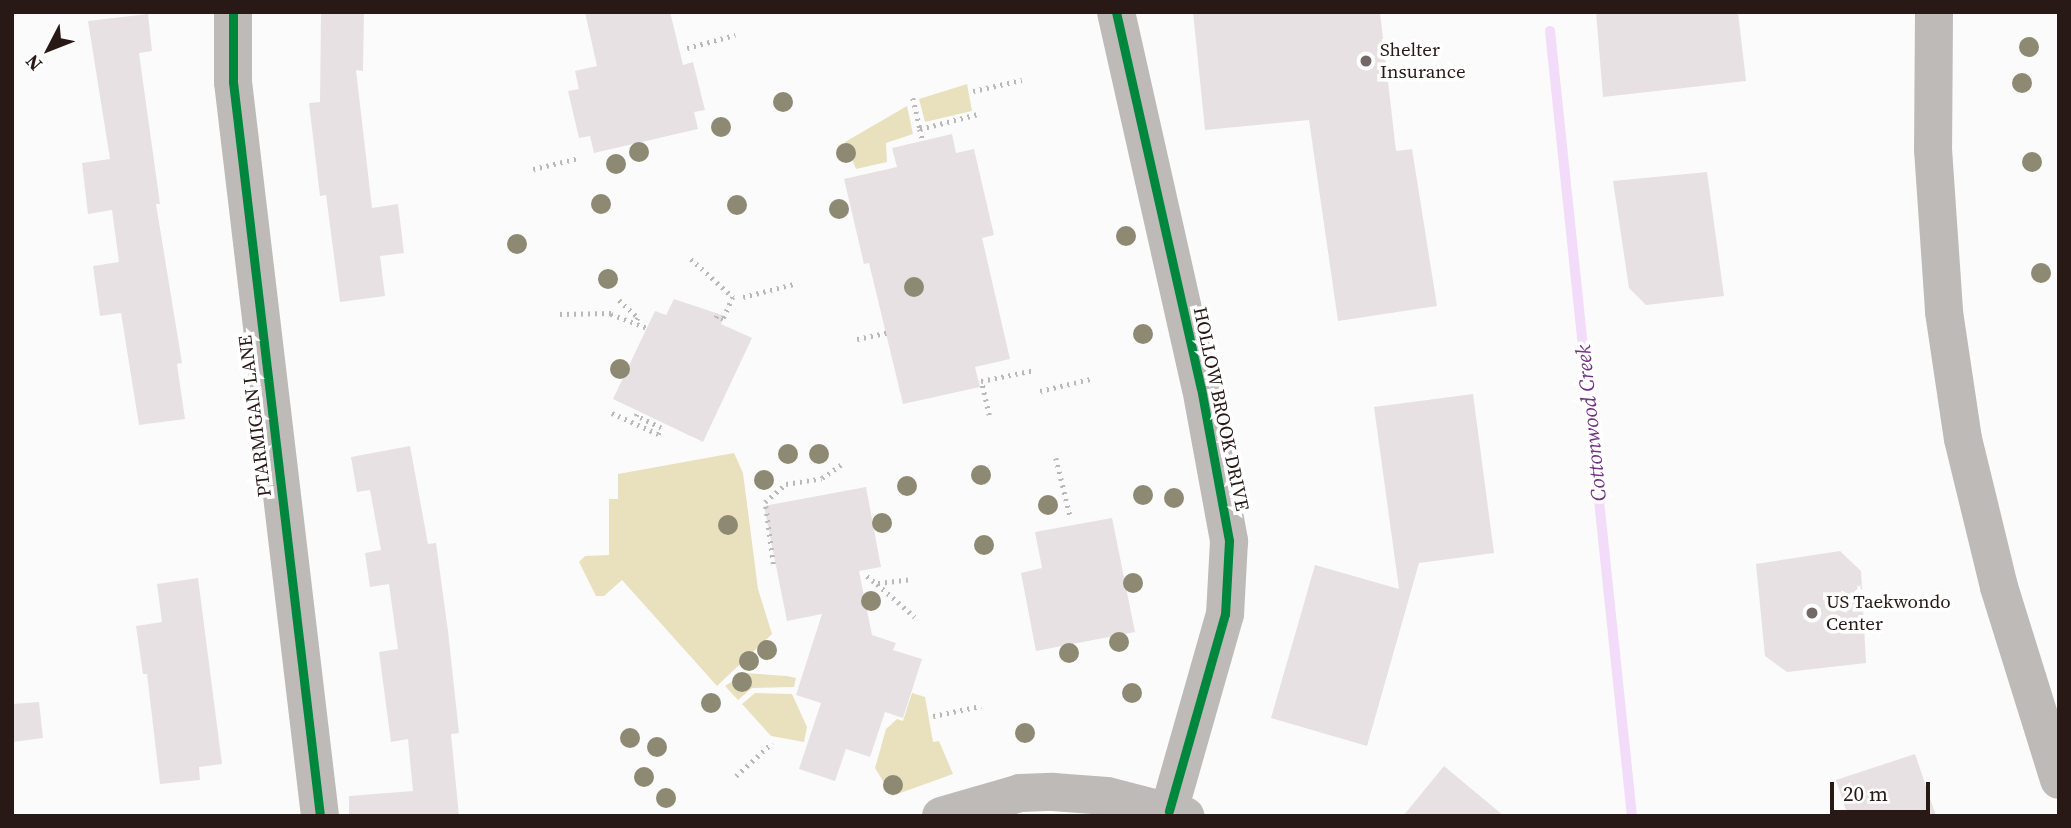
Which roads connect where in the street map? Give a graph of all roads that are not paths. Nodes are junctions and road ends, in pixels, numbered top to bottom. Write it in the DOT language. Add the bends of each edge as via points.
graph roads {
  1 [pos="233,12"];
  2 [pos="1116,12"];
  3 [pos="1934,12"];
  4 [pos="2059,780"];
  5 [pos="1177,813"];
  6 [pos="320,816"];
  7 [pos="941,816"];
  1 -- 6 [label="main road, PTARMIGAN LANE" via="233,82"];
  2 -- 5 [label="main road, HOLLOW BROOK DRIVE" via="1201,388 1229,541 1225,614"];
  3 -- 4 [label="main road" via="1933,149 1944,312 1963,439 1999,587"];
  5 -- 7 [label="main road" via="1099,794 1053,792 1020,793"];
}
